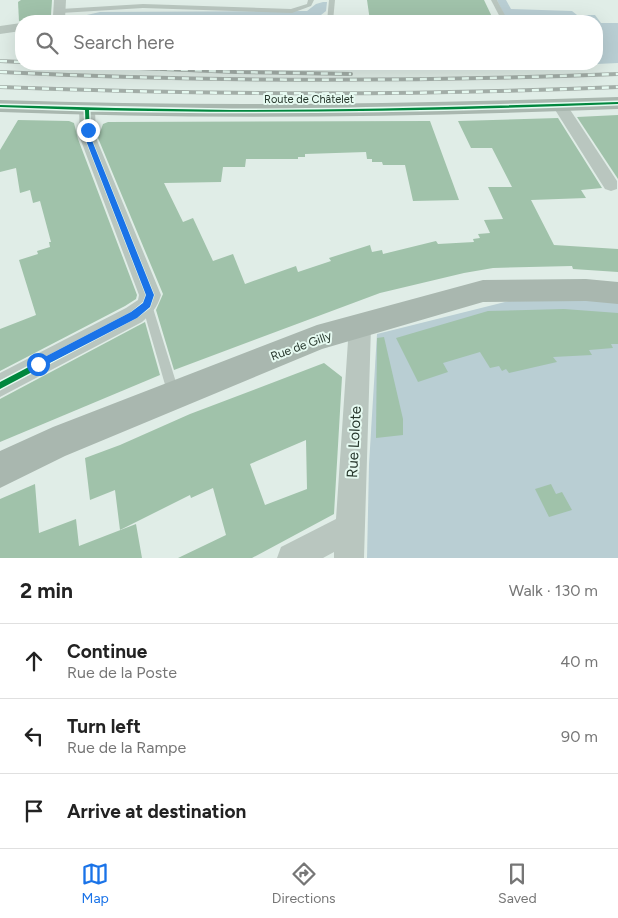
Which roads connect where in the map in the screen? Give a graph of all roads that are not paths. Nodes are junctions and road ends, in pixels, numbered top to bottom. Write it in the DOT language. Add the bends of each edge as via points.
graph roads {
  1 [pos="311,0"];
  2 [pos="332,0"];
  3 [pos="494,0"];
  4 [pos="61,6"];
  5 [pos="331,15"];
  6 [pos="502,15"];
  7 [pos="15,28"];
  8 [pos="0,30"];
  9 [pos="618,103"];
  10 [pos="560,105"];
  11 [pos="0,106"];
  12 [pos="87,109"];
  13 [pos="611,185"];
  14 [pos="618,293"];
  15 [pos="147,304"];
  16 [pos="360,326"];
  17 [pos="0,386"];
  18 [pos="174,396"];
  19 [pos="0,470"];
  20 [pos="350,528"];
  21 [pos="292,558"];
  22 [pos="349,558"];
  1 -- 4 [label="lane" via="309,5 292,11"];
  2 -- 5 [label="lane"];
  3 -- 6 [label="lane"];
  7 -- 8 [label="street"];
  9 -- 10 [label="main road, Route de Châtelet"];
  10 -- 12 [label="main road, Route de Châtelet"];
  10 -- 13 [label="street"];
  11 -- 12 [label="main road, Route de Châtelet"];
  12 -- 15 [label="street" via="88,138 150,295"];
  14 -- 16 [label="main road, Rue de Gilly" via="586,290 482,291"];
  15 -- 17 [label="street" via="134,315"];
  15 -- 18 [label="lane"];
  16 -- 18 [label="main road, Rue de Gilly" via="317,338"];
  16 -- 20 [label="street, Rue Lolote"];
  18 -- 19 [label="main road, Rue de Gilly" via="54,444"];
  20 -- 21 [label="street"];
  20 -- 22 [label="street, Rue Lolote"];
}
